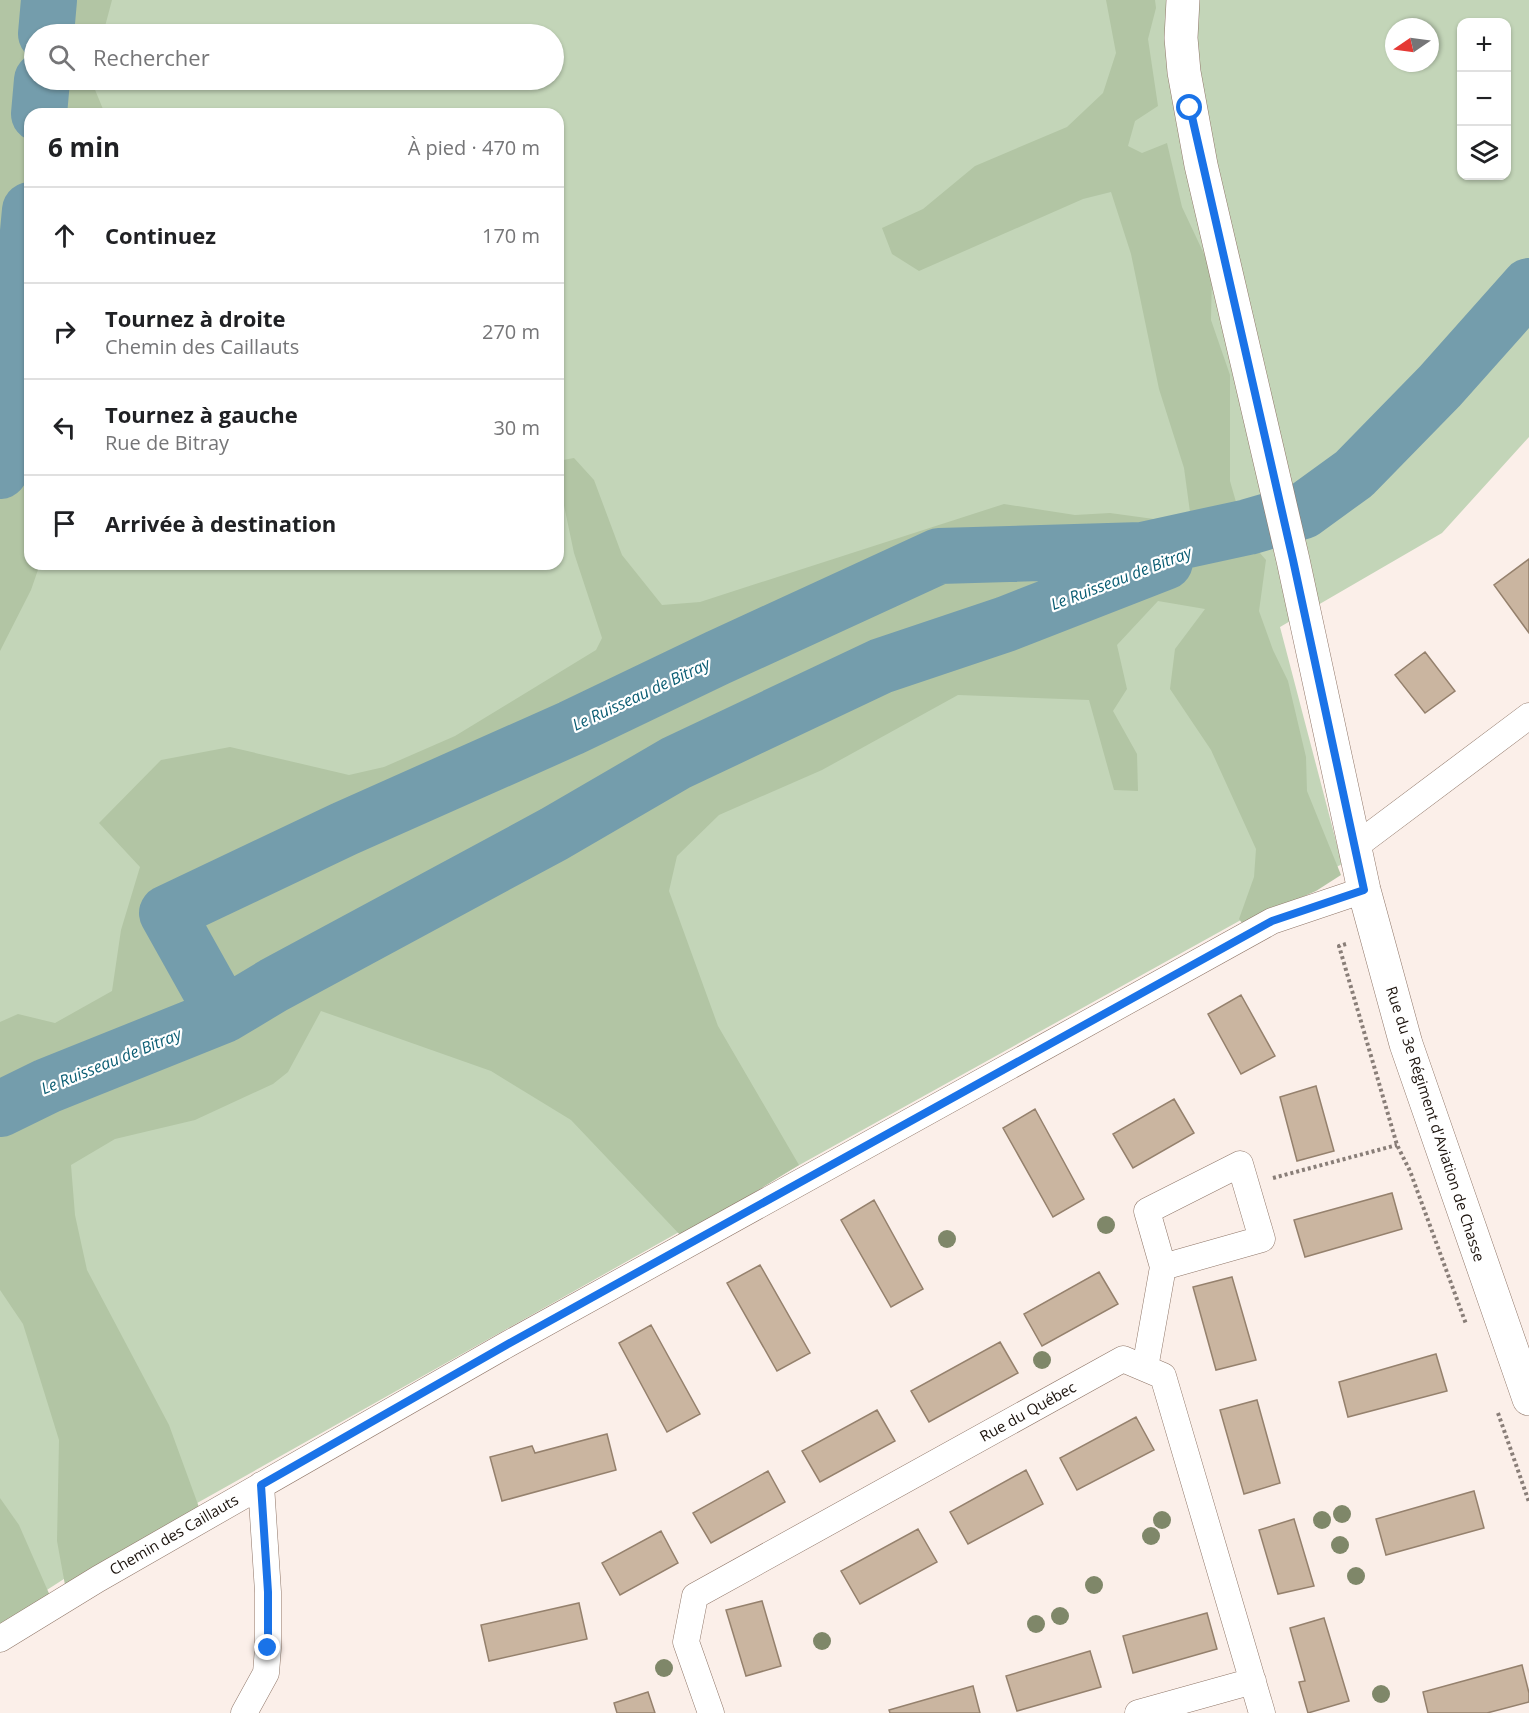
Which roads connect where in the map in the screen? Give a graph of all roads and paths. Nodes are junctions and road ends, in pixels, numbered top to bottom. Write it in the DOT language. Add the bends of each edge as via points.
graph roads {
  1 [pos="1183,0"];
  2 [pos="1529,716"];
  3 [pos="1353,848"];
  4 [pos="1364,890"];
  5 [pos="1339,946"];
  6 [pos="1397,1145"];
  7 [pos="1246,1185"];
  8 [pos="1164,1267"];
  9 [pos="1470,1334"];
  10 [pos="1145,1368"];
  11 [pos="1529,1399"];
  12 [pos="1497,1409"];
  13 [pos="261,1485"];
  14 [pos="1529,1502"];
  15 [pos="0,1638"];
  16 [pos="1253,1681"];
  17 [pos="244,1713"];
  18 [pos="711,1713"];
  19 [pos="1138,1713"];
  20 [pos="1262,1713"];
  1 -- 3 [label="main road, Rue du 3e Régiment d'Aviation de Chasse" via="1181,38 1186,90 1293,560"];
  2 -- 3 [label="street"];
  3 -- 4 [label="main road, Rue du 3e Régiment d'Aviation de Chasse"];
  4 -- 11 [label="main road, Rue du 3e Régiment d'Aviation de Chasse" via="1406,1044"];
  4 -- 13 [label="street, Chemin des Caillauts" via="1272,921"];
  5 -- 6 [label="path"];
  6 -- 7 [label="path"];
  6 -- 9 [label="path"];
  7 -- 8 [label="street" via="1262,1239"];
  7 -- 8 [label="street" via="1240,1164 1147,1211"];
  8 -- 10 [label="street"];
  10 -- 16 [label="street, Rue du Québec" via="1163,1376"];
  10 -- 18 [label="street, Rue du Québec" via="1123,1359 695,1596 686,1642"];
  12 -- 14 [label="path"];
  13 -- 15 [label="street, Chemin des Caillauts"];
  13 -- 17 [label="street" via="268,1657 266,1673"];
  16 -- 19 [label="street"];
  16 -- 20 [label="street, Rue du Québec"];
}
